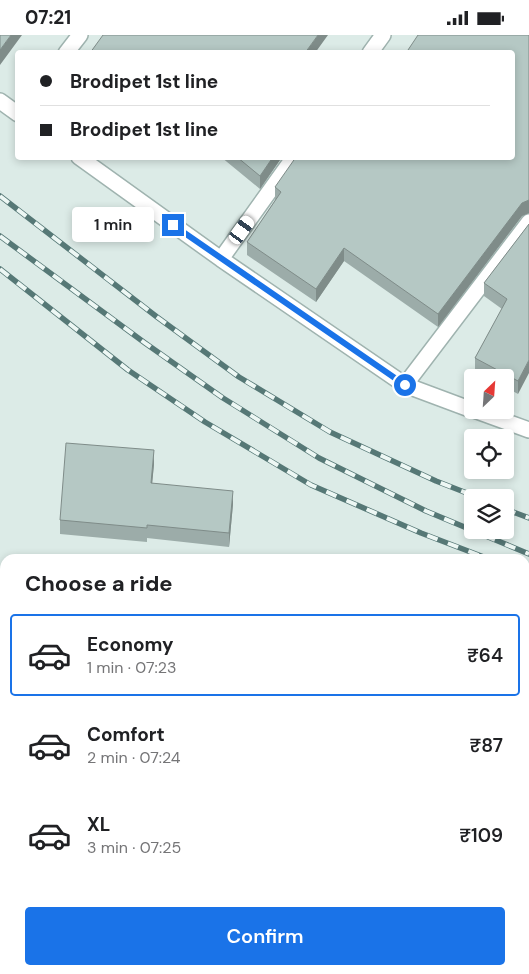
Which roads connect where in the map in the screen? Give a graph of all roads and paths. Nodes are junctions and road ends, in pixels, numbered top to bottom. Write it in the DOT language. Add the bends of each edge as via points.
graph roads {
  1 [pos="80,35"];
  2 [pos="383,35"];
  3 [pos="68,50"];
  4 [pos="372,50"];
  5 [pos="0,101"];
  6 [pos="15,112"];
  7 [pos="83,160"];
  8 [pos="292,160"];
  9 [pos="529,222"];
  10 [pos="220,259"];
  11 [pos="405,385"];
  12 [pos="464,407"];
  13 [pos="498,419"];
  14 [pos="529,430"];
  1 -- 3 [label="street"];
  2 -- 4 [label="street"];
  5 -- 6 [label="street"];
  7 -- 10 [label="street"];
  8 -- 10 [label="street"];
  9 -- 11 [label="street"];
  10 -- 11 [label="street"];
  11 -- 12 [label="street"];
  13 -- 14 [label="street"];
}
